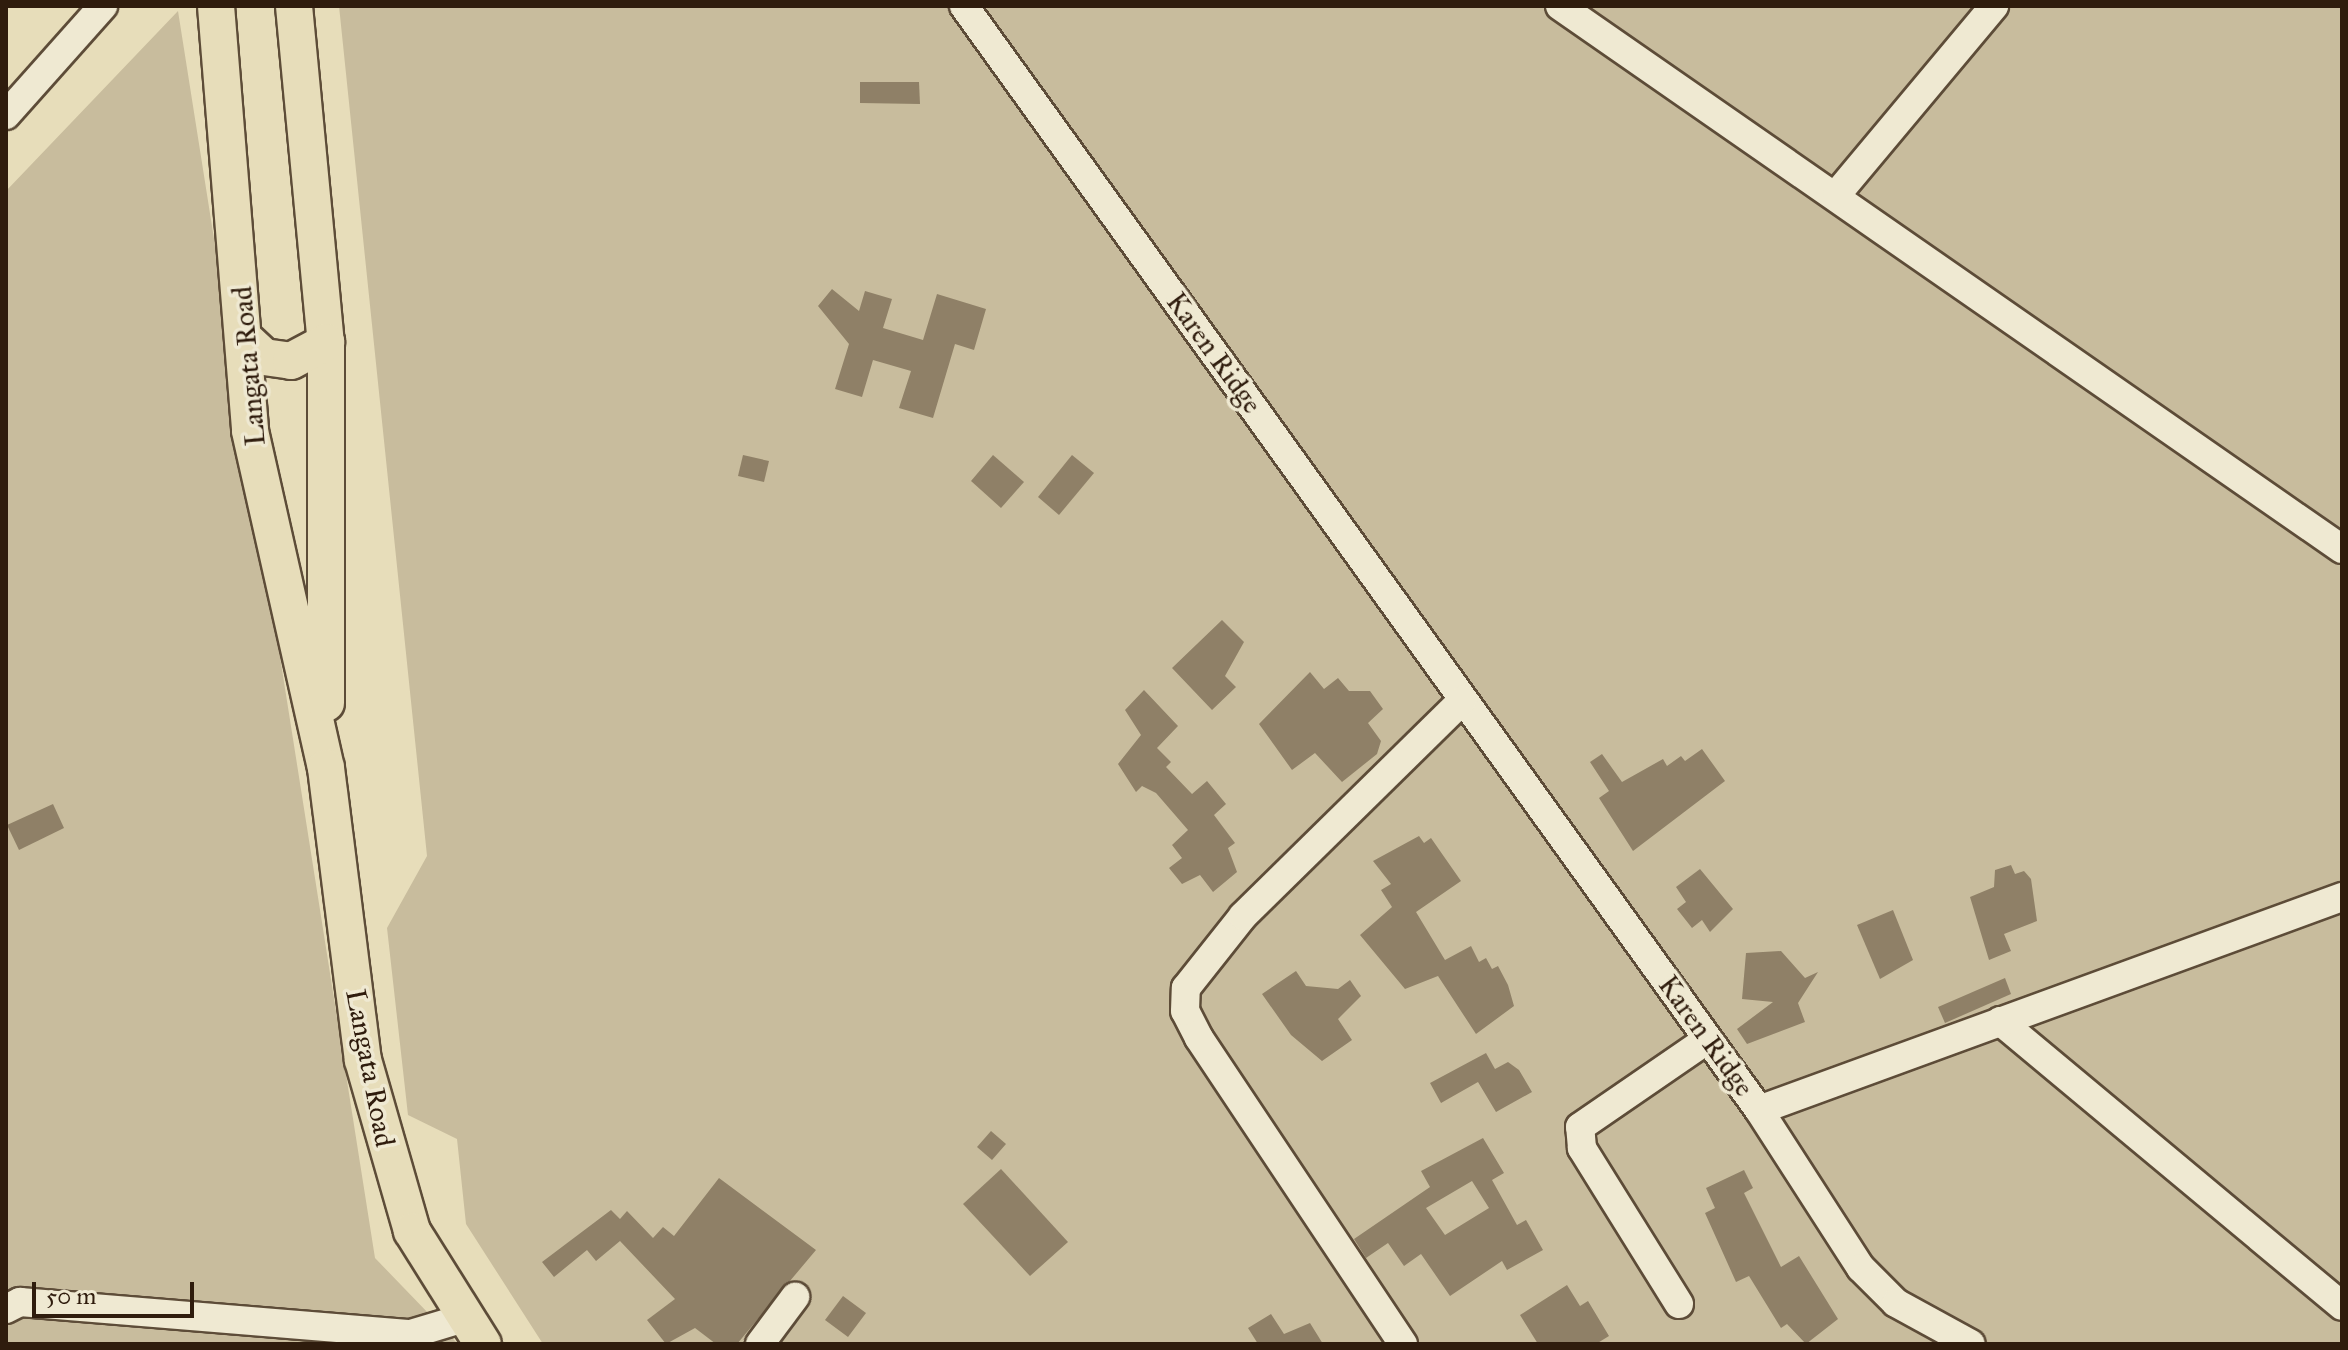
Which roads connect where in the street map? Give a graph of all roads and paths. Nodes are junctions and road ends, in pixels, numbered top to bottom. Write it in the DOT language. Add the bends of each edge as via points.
graph roads {
  1 [pos="103,6"];
  2 [pos="216,6"];
  3 [pos="294,6"];
  4 [pos="964,6"];
  5 [pos="1560,6"];
  6 [pos="1994,6"];
  7 [pos="6,115"];
  8 [pos="1837,194"];
  9 [pos="248,342"];
  10 [pos="326,342"];
  11 [pos="2342,549"];
  12 [pos="1463,700"];
  13 [pos="326,768"];
  14 [pos="2342,897"];
  15 [pos="2000,1021"];
  16 [pos="1708,1039"];
  17 [pos="1759,1110"];
  18 [pos="795,1297"];
  19 [pos="1679,1304"];
  20 [pos="2342,1306"];
  21 [pos="6,1309"];
  22 [pos="470,1334"];
  23 [pos="760,1344"];
  24 [pos="1403,1344"];
  25 [pos="1971,1344"];
  1 -- 7 [label="street"];
  2 -- 9 [label="main road, Langata Road"];
  3 -- 10 [label="main road, Langata Road"];
  4 -- 12 [label="street, Karen Ridge"];
  5 -- 8 [label="street"];
  6 -- 8 [label="street"];
  8 -- 11 [label="street" via="2057,357"];
  9 -- 10 [label="main road" via="264,357 291,361"];
  9 -- 13 [label="main road, Langata Road" via="250,431"];
  10 -- 13 [label="main road, Langata Road"];
  12 -- 16 [label="street, Karen Ridge"];
  12 -- 24 [label="street" via="1243,916 1186,988 1185,1011 1199,1038"];
  13 -- 22 [label="main road, Langata Road" via="363,1060 383,1147 412,1231"];
  14 -- 15 [label="street"];
  15 -- 17 [label="street"];
  15 -- 20 [label="street"];
  16 -- 17 [label="street, Karen Ridge"];
  16 -- 19 [label="street" via="1580,1127 1582,1148"];
  17 -- 25 [label="street, Karen Ridge" via="1861,1268 1896,1303"];
  18 -- 23 [label="street"];
  21 -- 22 [label="street" via="20,1302 411,1334"];
}
